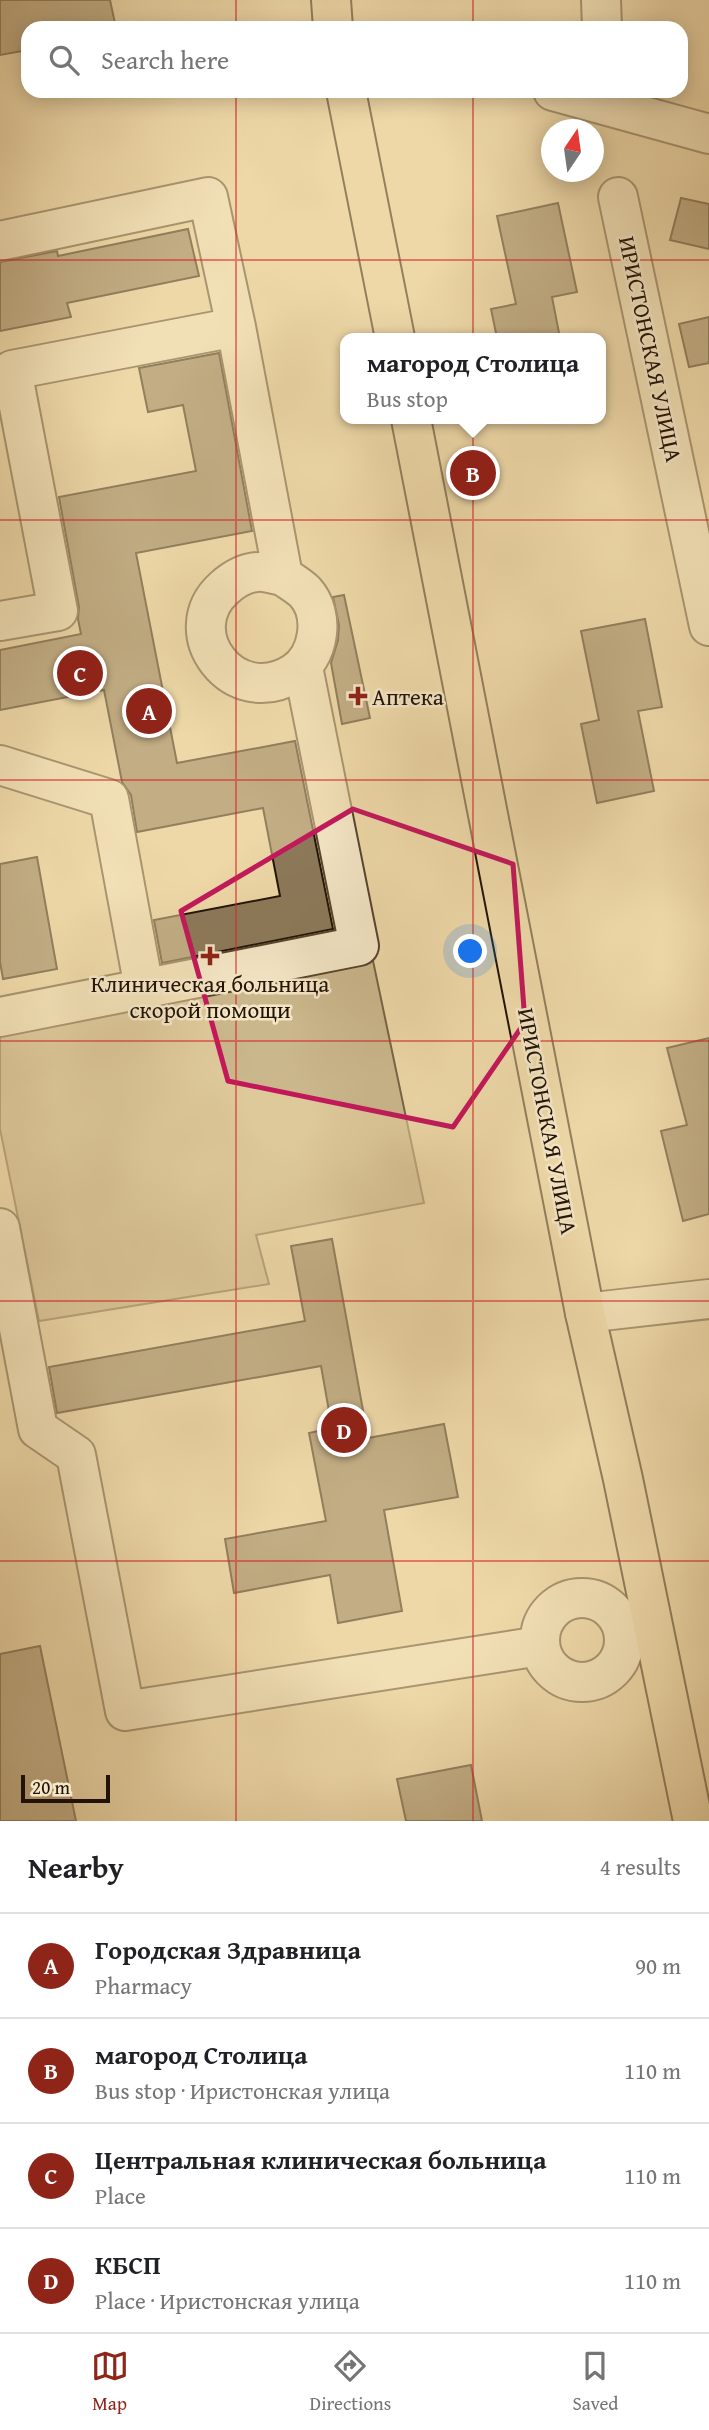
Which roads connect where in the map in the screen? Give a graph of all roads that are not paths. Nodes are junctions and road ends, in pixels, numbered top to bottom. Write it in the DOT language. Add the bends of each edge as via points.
graph roads {
  1 [pos="331,0"];
  2 [pos="601,0"];
  3 [pos="333,21"];
  4 [pos="602,21"];
  5 [pos="347,98"];
  6 [pos="601,98"];
  7 [pos="709,134"];
  8 [pos="618,197"];
  9 [pos="0,241"];
  10 [pos="236,327"];
  11 [pos="394,333"];
  12 [pos="412,424"];
  13 [pos="284,576"];
  14 [pos="0,621"];
  15 [pos="709,626"];
  16 [pos="303,667"];
  17 [pos="0,765"];
  18 [pos="144,988"];
  19 [pos="0,1017"];
  20 [pos="0,1228"];
  21 [pos="709,1298"];
  22 [pos="585,1312"];
  23 [pos="638,1625"];
  24 [pos="540,1646"];
  25 [pos="693,1821"];
  1 -- 3 [label="main road"];
  2 -- 4 [label="street"];
  5 -- 11 [label="main road"];
  6 -- 7 [label="street"];
  8 -- 15 [label="street, ИРИСТОНСКАЯ УЛИЦА"];
  9 -- 10 [label="street" via="208,197"];
  10 -- 13 [label="street"];
  10 -- 14 [label="street" via="12,370 58,611"];
  12 -- 22 [label="main road, ИРИСТОНСКАЯ УЛИЦА"];
  13 -- 16 [label="street" via="306,593 317,615 316,645"];
  13 -- 16 [label="street" via="258,572 234,579 216,595 206,625 212,653 230,674 257,684 281,681"];
  16 -- 18 [label="street" via="359,946"];
  17 -- 18 [label="street" via="109,799"];
  18 -- 19 [label="street"];
  20 -- 24 [label="street" via="38,1429 76,1455 125,1711"];
  21 -- 22 [label="street"];
  22 -- 23 [label="main road, ИРИСТОНСКАЯ УЛИЦА" via="624,1479"];
  23 -- 24 [label="street" via="601,1602 577,1598 552,1609 544,1620"];
  23 -- 24 [label="street" via="625,1640 617,1665 594,1680 580,1682 554,1671"];
  23 -- 25 [label="main road, ИРИСТОНСКАЯ УЛИЦА"];
}
